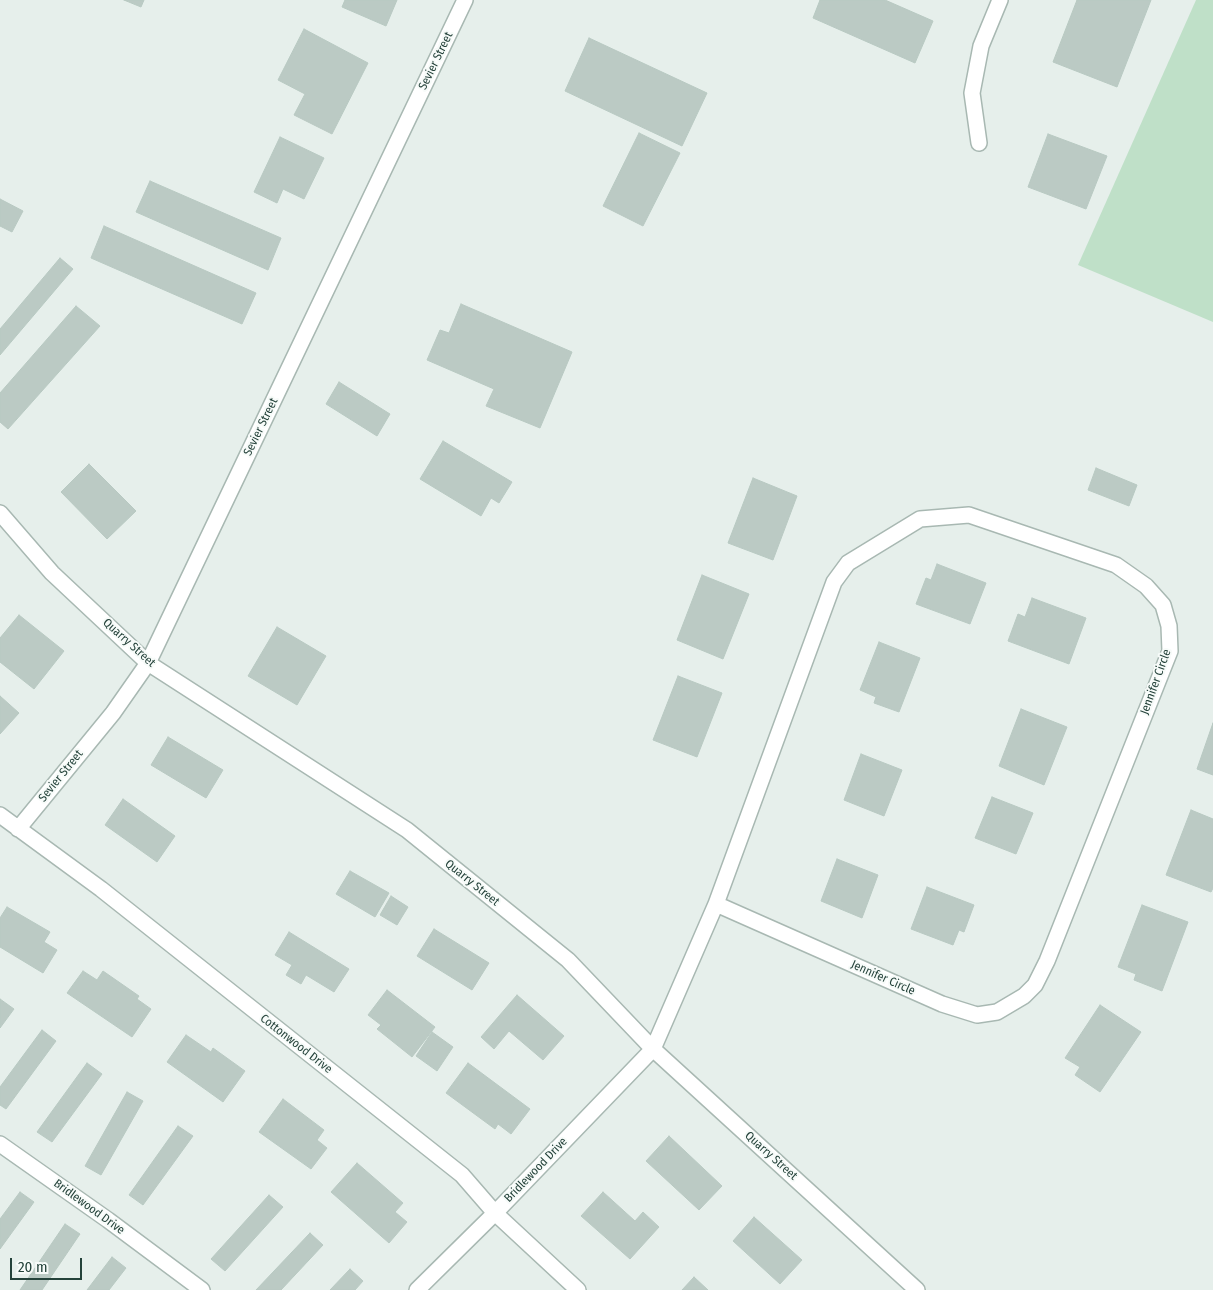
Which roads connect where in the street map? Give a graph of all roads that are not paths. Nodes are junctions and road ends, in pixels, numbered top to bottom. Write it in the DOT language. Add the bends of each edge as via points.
graph roads {
  1 [pos="465,0"];
  2 [pos="1000,0"];
  3 [pos="978,143"];
  4 [pos="0,513"];
  5 [pos="148,663"];
  6 [pos="0,815"];
  7 [pos="18,829"];
  8 [pos="716,904"];
  9 [pos="653,1049"];
  10 [pos="0,1144"];
  11 [pos="495,1213"];
  12 [pos="202,1290"];
  13 [pos="418,1290"];
  14 [pos="578,1290"];
  15 [pos="917,1290"];
  1 -- 5 [label="street, Sevier Street"];
  2 -- 3 [label="street" via="981,46 972,93"];
  4 -- 5 [label="street, Quarry Street" via="52,572"];
  5 -- 7 [label="street, Sevier Street" via="113,713"];
  5 -- 9 [label="street, Quarry Street" via="407,830 568,960"];
  6 -- 7 [label="street, Cottonwood Drive"];
  7 -- 11 [label="street, Cottonwood Drive" via="108,895 462,1175"];
  8 -- 8 [label="street, Jennifer Circle" via="834,582 848,563 920,520 969,516 1116,565 1146,586 1163,605 1169,626 1170,650 1047,961 1035,985 1024,996 997,1012 977,1015 942,1004"];
  8 -- 9 [label="street, Jennifer Circle"];
  9 -- 11 [label="street, Bridlewood Drive"];
  9 -- 15 [label="street, Quarry Street"];
  10 -- 12 [label="street, Bridlewood Drive"];
  11 -- 13 [label="street, Bridlewood Drive"];
  11 -- 14 [label="street, Cottonwood Drive"];
}
